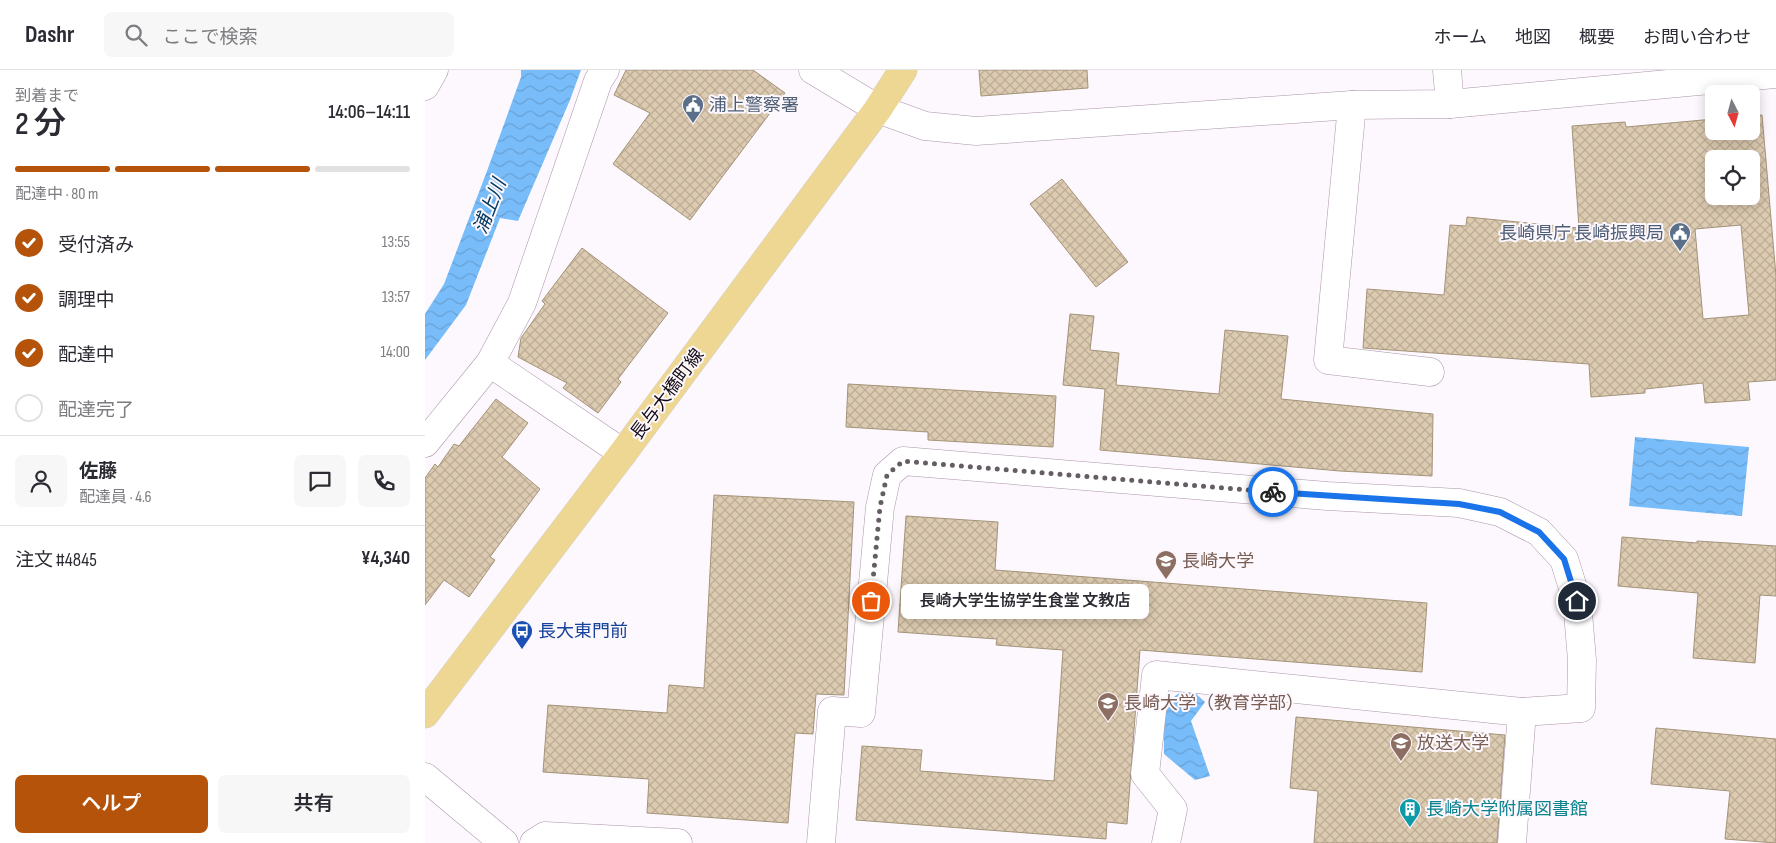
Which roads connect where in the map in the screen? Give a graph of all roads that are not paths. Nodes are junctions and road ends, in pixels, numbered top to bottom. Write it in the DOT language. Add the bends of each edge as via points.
graph roads {
  1 [pos="434,70"];
  2 [pos="605,70"];
  3 [pos="813,70"];
  4 [pos="903,70"];
  5 [pos="1447,70"];
  6 [pos="1776,74"];
  7 [pos="425,86"];
  8 [pos="1450,104"];
  9 [pos="1352,105"];
  10 [pos="878,109"];
  11 [pos="490,363"];
  12 [pos="1429,372"];
  13 [pos="425,443"];
  14 [pos="623,453"];
  15 [pos="1522,712"];
  16 [pos="425,714"];
  17 [pos="425,777"];
  18 [pos="504,843"];
  19 [pos="534,843"];
  20 [pos="678,843"];
  21 [pos="821,843"];
  22 [pos="1166,843"];
  23 [pos="1512,843"];
  1 -- 7 [label="street"];
  2 -- 11 [label="street" via="521,303"];
  3 -- 10 [label="street"];
  4 -- 10 [label="main road, 長与大橋町線"];
  5 -- 8 [label="street"];
  6 -- 8 [label="street"];
  8 -- 9 [label="street"];
  9 -- 10 [label="street" via="976,131 925,126"];
  9 -- 12 [label="street" via="1329,360"];
  10 -- 14 [label="main road, 長与大橋町線"];
  11 -- 13 [label="street"];
  11 -- 14 [label="street"];
  14 -- 16 [label="main road, 長与大橋町線"];
  15 -- 21 [label="street" via="1581,708 1577,601 1564,559 1539,532 1500,512 1459,504 903,461 887,475 880,507 861,713 832,711"];
  15 -- 22 [label="street" via="1157,675 1145,774 1173,809"];
  15 -- 23 [label="street"];
  17 -- 18 [label="street"];
  19 -- 20 [label="street" via="545,836"];
}
